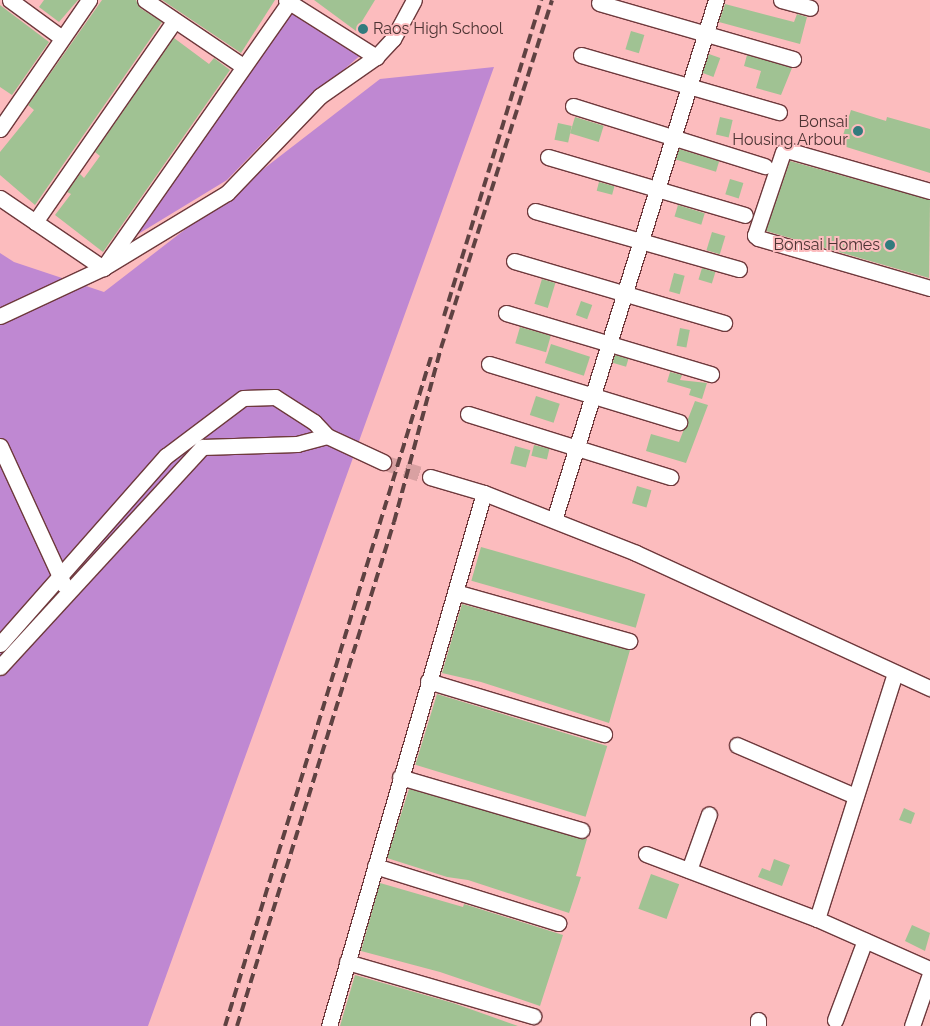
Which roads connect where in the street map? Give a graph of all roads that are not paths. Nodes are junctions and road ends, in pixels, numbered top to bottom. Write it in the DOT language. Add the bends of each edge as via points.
graph roads {
  1 [pos="10,0"];
  2 [pos="89,0"];
  3 [pos="145,0"];
  4 [pos="414,0"];
  5 [pos="716,0"];
  6 [pos="781,0"];
  7 [pos="288,1"];
  8 [pos="600,3"];
  9 [pos="810,8"];
  10 [pos="174,21"];
  11 [pos="706,33"];
  12 [pos="62,38"];
  13 [pos="581,55"];
  14 [pos="376,57"];
  15 [pos="793,59"];
  16 [pos="243,66"];
  17 [pos="688,87"];
  18 [pos="6,106"];
  19 [pos="573,106"];
  20 [pos="778,112"];
  21 [pos="0,129"];
  22 [pos="672,137"];
  23 [pos="548,157"];
  24 [pos="765,166"];
  25 [pos="656,189"];
  26 [pos="930,191"];
  27 [pos="0,198"];
  28 [pos="535,211"];
  29 [pos="745,216"];
  30 [pos="35,222"];
  31 [pos="639,240"];
  32 [pos="514,261"];
  33 [pos="103,268"];
  34 [pos="739,269"];
  35 [pos="930,288"];
  36 [pos="623,292"];
  37 [pos="506,313"];
  38 [pos="0,316"];
  39 [pos="724,323"];
  40 [pos="607,342"];
  41 [pos="488,364"];
  42 [pos="711,374"];
  43 [pos="591,395"];
  44 [pos="468,414"];
  45 [pos="679,422"];
  46 [pos="200,428"];
  47 [pos="327,436"];
  48 [pos="0,446"];
  49 [pos="575,446"];
  50 [pos="202,447"];
  51 [pos="383,462"];
  52 [pos="430,477"];
  53 [pos="670,477"];
  54 [pos="484,493"];
  55 [pos="554,520"];
  56 [pos="59,577"];
  57 [pos="69,591"];
  58 [pos="455,592"];
  59 [pos="629,641"];
  60 [pos="0,644"];
  61 [pos="0,667"];
  62 [pos="895,673"];
  63 [pos="428,681"];
  64 [pos="930,688"];
  65 [pos="604,734"];
  66 [pos="737,745"];
  67 [pos="400,777"];
  68 [pos="855,796"];
  69 [pos="709,814"];
  70 [pos="581,830"];
  71 [pos="646,854"];
  72 [pos="375,866"];
  73 [pos="689,870"];
  74 [pos="817,919"];
  75 [pos="558,924"];
  76 [pos="866,940"];
  77 [pos="347,962"];
  78 [pos="930,969"];
  79 [pos="930,974"];
  80 [pos="533,1016"];
  81 [pos="835,1020"];
  82 [pos="328,1026"];
  83 [pos="912,1026"];
  1 -- 12 [label="street"];
  2 -- 12 [label="street"];
  3 -- 10 [label="street"];
  4 -- 14 [label="street" via="393,39"];
  5 -- 11 [label="street"];
  6 -- 9 [label="street"];
  7 -- 14 [label="street"];
  7 -- 16 [label="street"];
  8 -- 11 [label="street"];
  10 -- 16 [label="street"];
  10 -- 30 [label="street"];
  11 -- 15 [label="street"];
  11 -- 17 [label="street"];
  12 -- 18 [label="street"];
  13 -- 17 [label="street"];
  14 -- 33 [label="street" via="320,96 227,193"];
  16 -- 33 [label="street"];
  17 -- 20 [label="street"];
  17 -- 22 [label="street"];
  18 -- 21 [label="street"];
  19 -- 22 [label="street"];
  22 -- 24 [label="street"];
  22 -- 25 [label="street"];
  23 -- 25 [label="street"];
  25 -- 29 [label="street"];
  25 -- 31 [label="street"];
  26 -- 35 [label="street" via="787,150 783,152 756,235"];
  27 -- 30 [label="street"];
  28 -- 31 [label="street"];
  30 -- 33 [label="street"];
  31 -- 34 [label="street"];
  31 -- 36 [label="street"];
  32 -- 36 [label="street"];
  33 -- 38 [label="street"];
  36 -- 39 [label="street"];
  36 -- 40 [label="street"];
  37 -- 40 [label="street"];
  40 -- 42 [label="street"];
  40 -- 43 [label="street"];
  41 -- 43 [label="street"];
  43 -- 45 [label="street"];
  43 -- 49 [label="street"];
  44 -- 49 [label="street"];
  46 -- 47 [label="street" via="243,398 261,396 275,397 294,408"];
  46 -- 50 [label="street"];
  46 -- 56 [label="street" via="166,456"];
  47 -- 50 [label="street" via="297,444"];
  47 -- 51 [label="street"];
  48 -- 56 [label="street"];
  49 -- 53 [label="street"];
  49 -- 55 [label="street"];
  50 -- 57 [label="street"];
  52 -- 54 [label="street"];
  54 -- 55 [label="street"];
  54 -- 58 [label="street"];
  55 -- 62 [label="street" via="636,553"];
  56 -- 57 [label="street"];
  56 -- 60 [label="street"];
  57 -- 61 [label="street"];
  58 -- 59 [label="street"];
  58 -- 63 [label="street"];
  62 -- 64 [label="street"];
  62 -- 68 [label="street"];
  63 -- 65 [label="street"];
  63 -- 67 [label="street"];
  66 -- 68 [label="street"];
  67 -- 70 [label="street"];
  67 -- 72 [label="street"];
  68 -- 74 [label="street"];
  69 -- 73 [label="street"];
  71 -- 73 [label="street"];
  72 -- 75 [label="street"];
  72 -- 77 [label="street"];
  73 -- 74 [label="street"];
  74 -- 76 [label="street"];
  76 -- 78 [label="street"];
  76 -- 81 [label="street"];
  77 -- 80 [label="street"];
  77 -- 82 [label="street"];
  79 -- 83 [label="street"];
}
